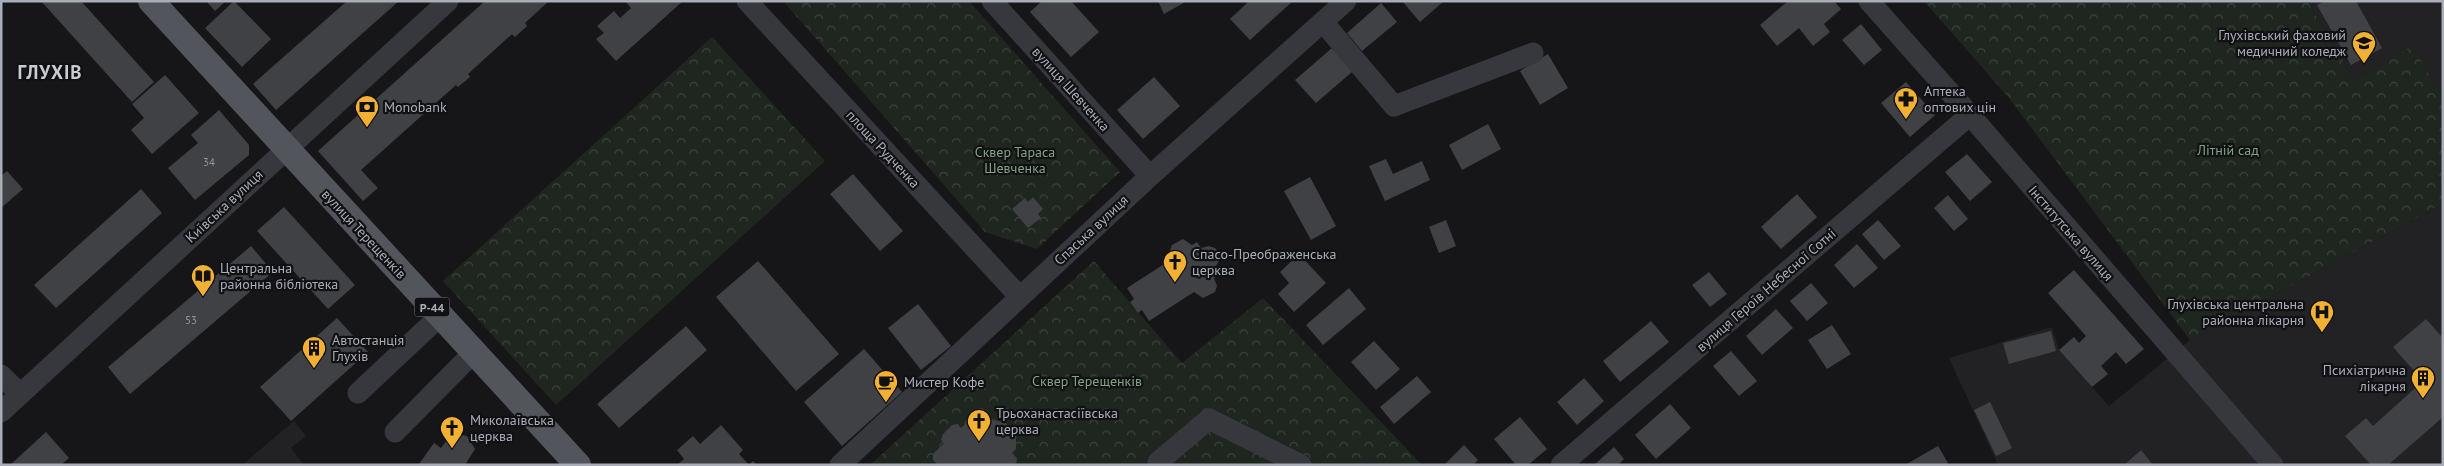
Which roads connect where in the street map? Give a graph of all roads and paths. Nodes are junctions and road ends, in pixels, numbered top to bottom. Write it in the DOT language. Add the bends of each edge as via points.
graph roads {
  1 [pos="151,1"];
  2 [pos="448,1"];
  3 [pos="747,1"];
  4 [pos="992,1"];
  5 [pos="1346,1"];
  6 [pos="1869,1"];
  7 [pos="1323,22"];
  8 [pos="1533,53"];
  9 [pos="1970,115"];
  10 [pos="286,149"];
  11 [pos="1150,176"];
  12 [pos="1019,296"];
  13 [pos="440,316"];
  14 [pos="474,352"];
  15 [pos="1,375"];
  16 [pos="358,393"];
  17 [pos="20,394"];
  18 [pos="1,412"];
  19 [pos="394,432"];
  20 [pos="1158,462"];
  21 [pos="578,465"];
  22 [pos="840,465"];
  23 [pos="1301,465"];
  24 [pos="1561,465"];
  25 [pos="2272,465"];
  1 -- 10 [label="main road, вулиця Терещенків / Р-44"];
  2 -- 10 [label="street, Київська вулиця"];
  3 -- 12 [label="street, площа Рудченка"];
  4 -- 11 [label="street, вулиця Шевченка"];
  5 -- 7 [label="street, Спаська вулиця"];
  6 -- 9 [label="street, Інститутська вулиця"];
  7 -- 8 [label="street" via="1394,106"];
  7 -- 11 [label="street, Спаська вулиця"];
  9 -- 24 [label="street, вулиця Героїв Небесної Сотні"];
  9 -- 25 [label="street, Інститутська вулиця"];
  10 -- 13 [label="main road, вулиця Терещенків / Р-44"];
  10 -- 17 [label="street, Київська вулиця"];
  11 -- 12 [label="street, Спаська вулиця"];
  12 -- 22 [label="street, Спаська вулиця"];
  13 -- 14 [label="main road, вулиця Терещенків / Р-44"];
  13 -- 16 [label="street"];
  14 -- 19 [label="street"];
  14 -- 21 [label="main road, вулиця Терещенків / Р-44"];
  15 -- 17 [label="street"];
  17 -- 18 [label="street, Київська вулиця"];
  20 -- 23 [label="street" via="1209,419"];
}
